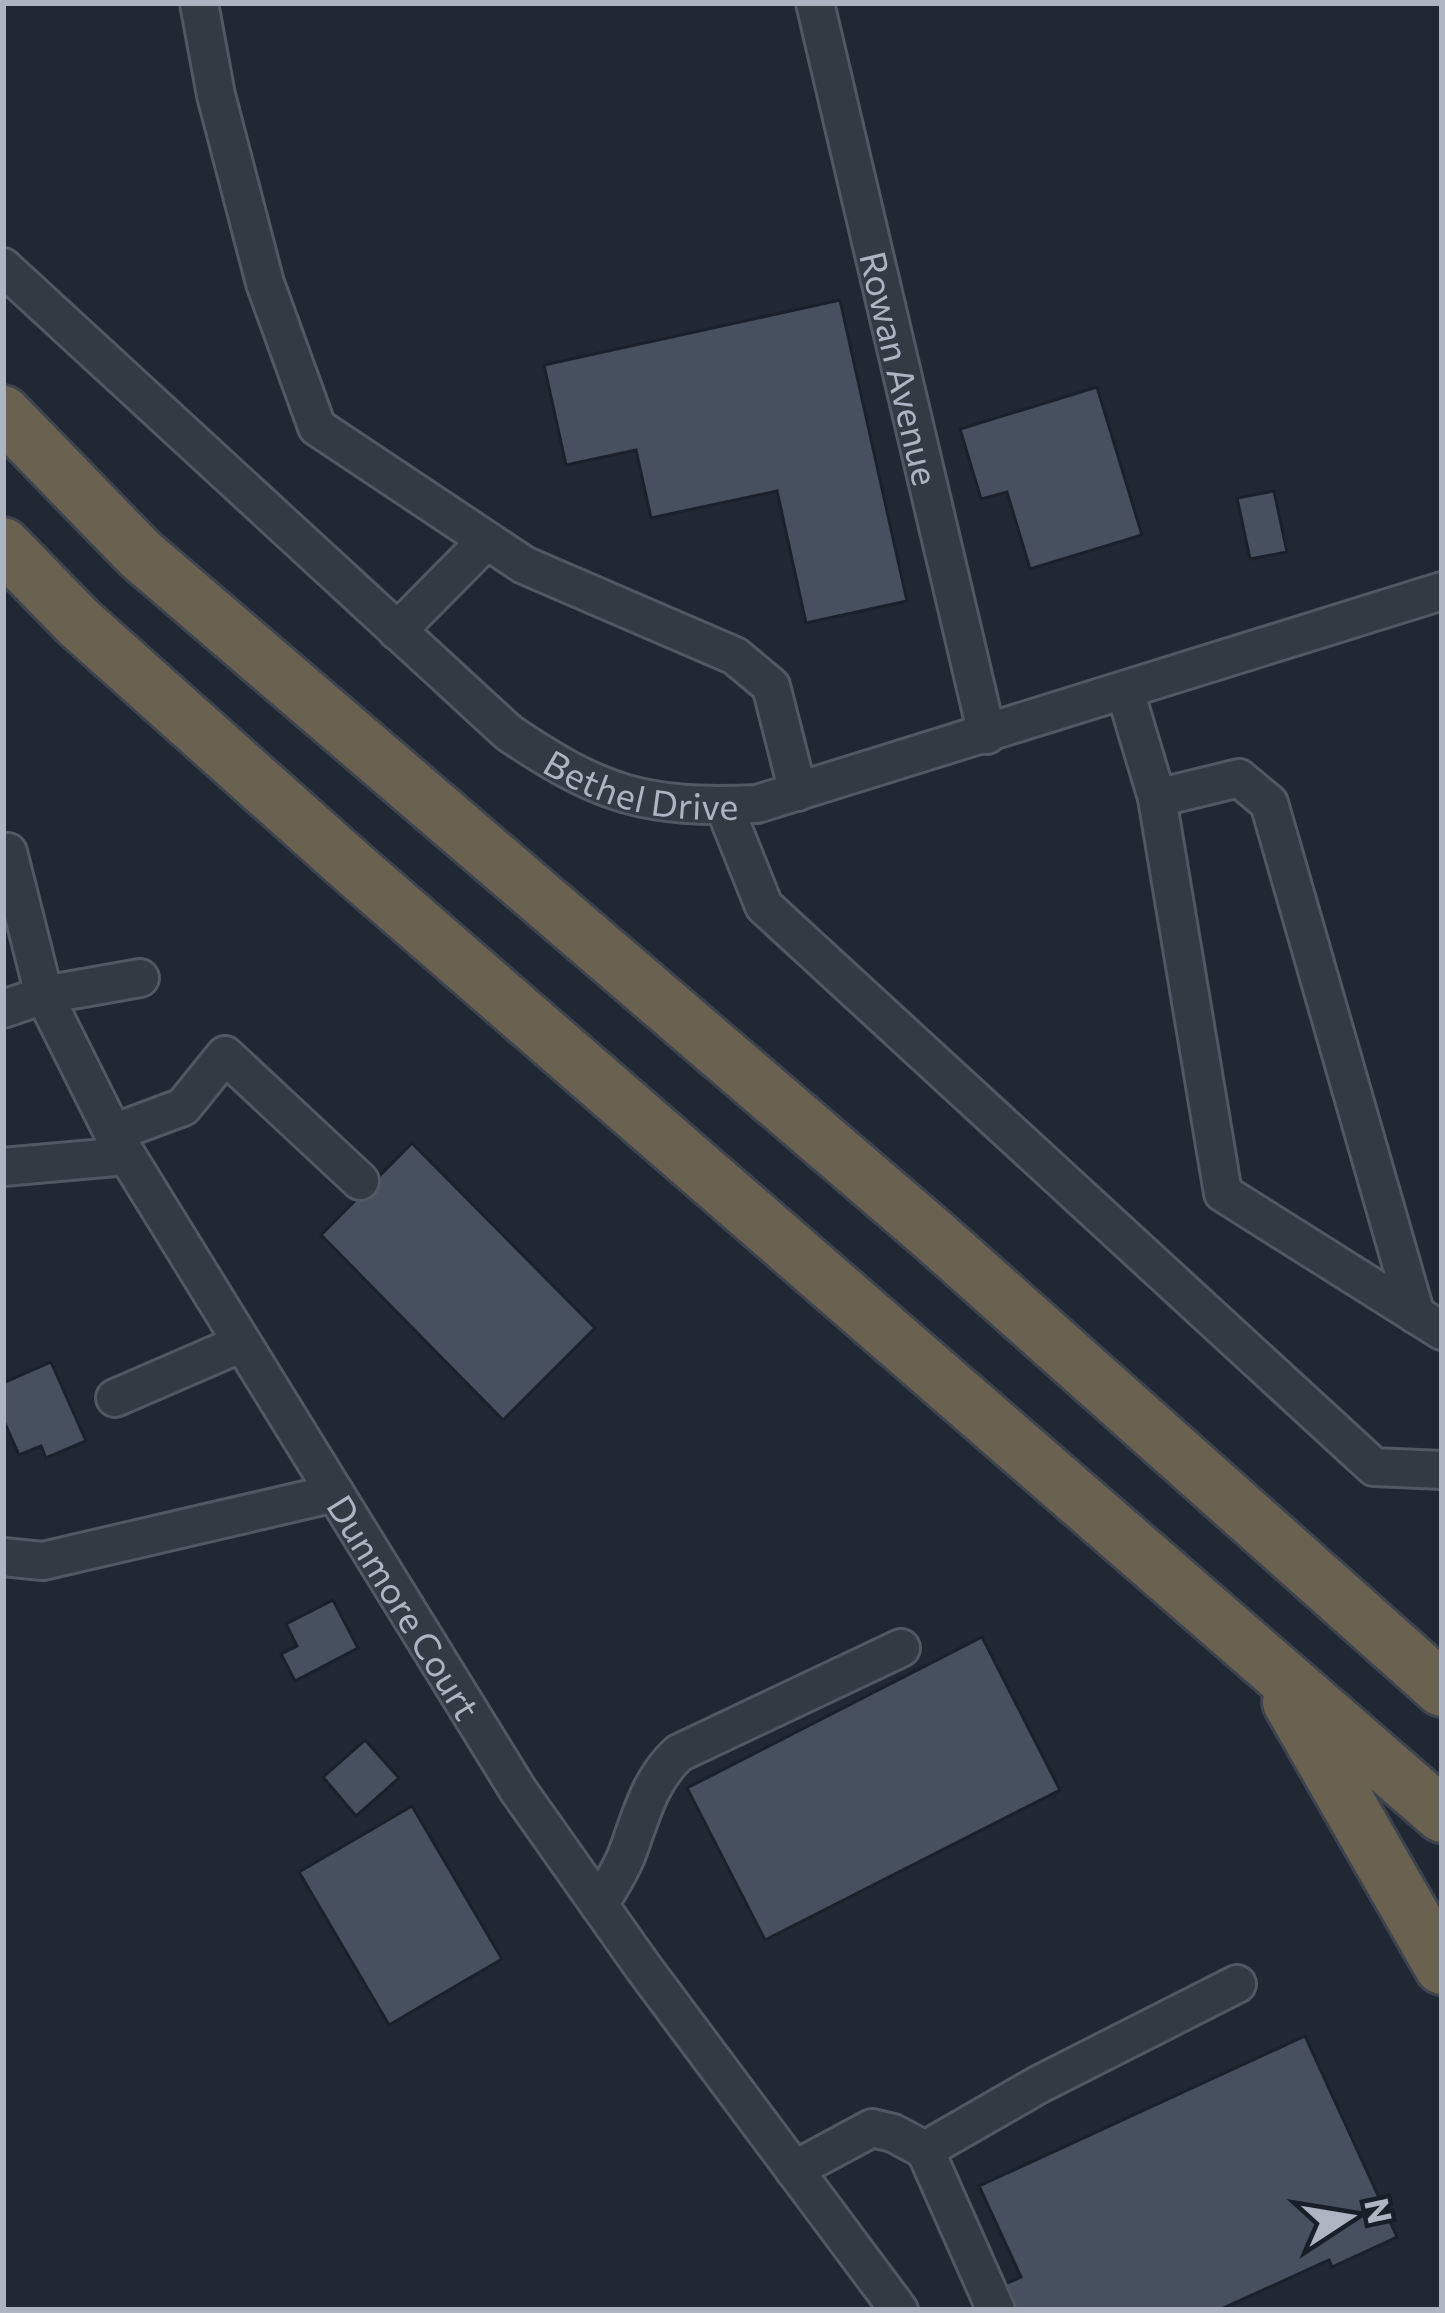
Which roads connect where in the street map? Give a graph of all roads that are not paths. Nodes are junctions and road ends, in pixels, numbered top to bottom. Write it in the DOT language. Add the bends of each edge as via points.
graph roads {
  1 [pos="199,3"];
  2 [pos="814,3"];
  3 [pos="3,267"];
  4 [pos="3,413"];
  5 [pos="486,541"];
  6 [pos="3,545"];
  7 [pos="1442,591"];
  8 [pos="397,631"];
  9 [pos="1126,691"];
  10 [pos="987,735"];
  11 [pos="798,792"];
  12 [pos="1157,799"];
  13 [pos="724,806"];
  14 [pos="8,852"];
  15 [pos="140,978"];
  16 [pos="44,995"];
  17 [pos="3,1009"];
  18 [pos="120,1144"];
  19 [pos="3,1167"];
  20 [pos="360,1181"];
  21 [pos="1429,1323"];
  22 [pos="242,1343"];
  23 [pos="115,1398"];
  24 [pos="1442,1470"];
  25 [pos="335,1493"];
  26 [pos="3,1557"];
  27 [pos="1315,1580"];
  28 [pos="901,1648"];
  29 [pos="1442,1656"];
  30 [pos="1268,1664"];
  31 [pos="1442,1690"];
  32 [pos="1442,1815"];
  33 [pos="599,1905"];
  34 [pos="1442,1966"];
  35 [pos="1237,1984"];
  36 [pos="925,2150"];
  37 [pos="794,2170"];
  38 [pos="899,2310"];
  39 [pos="996,2310"];
  1 -- 5 [label="street" via="265,283 317,427"];
  2 -- 10 [label="street, Rowan Avenue"];
  3 -- 8 [label="street, Bethel Drive"];
  4 -- 27 [label="highway" via="140,554 933,1235"];
  5 -- 8 [label="street"];
  5 -- 11 [label="street" via="524,566 735,656 771,686"];
  6 -- 30 [label="highway" via="352,867"];
  7 -- 9 [label="street, Bethel Drive"];
  8 -- 13 [label="street, Bethel Drive" via="508,733 565,770 649,801"];
  9 -- 10 [label="street, Bethel Drive"];
  9 -- 12 [label="street"];
  10 -- 11 [label="street, Bethel Drive"];
  11 -- 13 [label="street, Bethel Drive"];
  12 -- 21 [label="street" via="1223,1193"];
  12 -- 21 [label="street" via="1239,778 1269,803"];
  13 -- 24 [label="street" via="764,906 1374,1467"];
  14 -- 16 [label="street, Dunmore Court"];
  15 -- 16 [label="street"];
  16 -- 17 [label="street"];
  16 -- 18 [label="street, Dunmore Court"];
  18 -- 19 [label="street"];
  18 -- 20 [label="street" via="183,1107 225,1055"];
  18 -- 22 [label="street, Dunmore Court"];
  22 -- 23 [label="street"];
  22 -- 25 [label="street, Dunmore Court"];
  25 -- 26 [label="street" via="43,1561"];
  25 -- 33 [label="street, Dunmore Court" via="518,1790"];
  27 -- 29 [label="highway"];
  27 -- 31 [label="highway"];
  28 -- 33 [label="street" via="680,1753 647,1795"];
  30 -- 32 [label="highway"];
  30 -- 34 [label="highway"];
  33 -- 37 [label="street, Dunmore Court"];
  35 -- 36 [label="street"];
  36 -- 37 [label="street" via="872,2128"];
  36 -- 39 [label="street"];
  37 -- 38 [label="street, Dunmore Court"];
}
